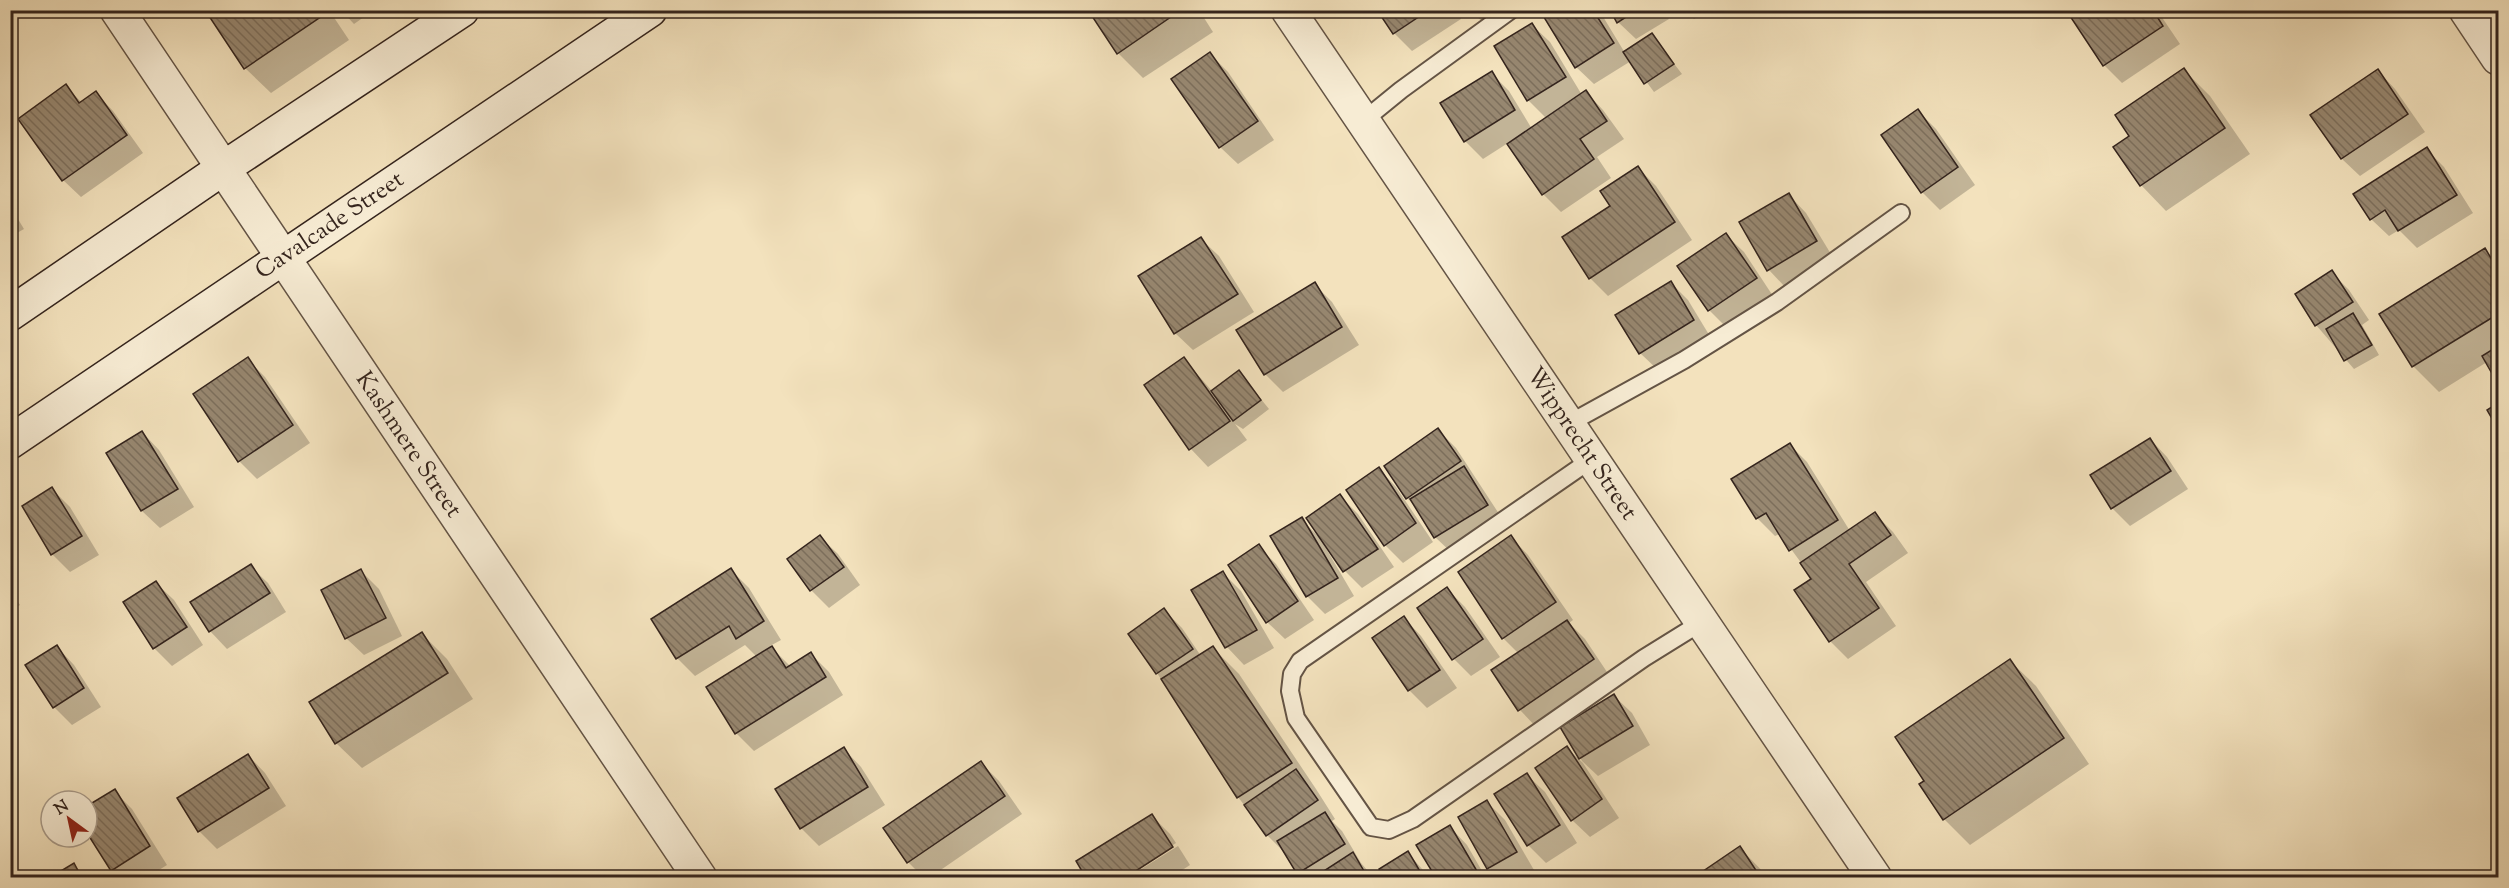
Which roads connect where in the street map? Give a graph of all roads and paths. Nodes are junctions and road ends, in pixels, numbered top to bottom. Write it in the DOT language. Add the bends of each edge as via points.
graph roads {
  1 [pos="117,10"];
  2 [pos="462,10"];
  3 [pos="650,10"];
  4 [pos="1288,10"];
  5 [pos="1511,10"];
  6 [pos="2466,10"];
  7 [pos="2499,58"];
  8 [pos="1363,121"];
  9 [pos="222,169"];
  10 [pos="1901,213"];
  11 [pos="282,258"];
  12 [pos="10,315"];
  13 [pos="1568,424"];
  14 [pos="10,442"];
  15 [pos="1592,459"];
  16 [pos="1702,622"];
  17 [pos="700,878"];
  18 [pos="1875,878"];
  1 -- 9 [label="street, Kashmere Street"];
  2 -- 9 [label="street"];
  3 -- 11 [label="street, Cavalcade Street"];
  4 -- 8 [label="street, Wipprecht Street"];
  5 -- 8 [label="lane"];
  6 -- 7 [label="street"];
  8 -- 13 [label="street, Wipprecht Street"];
  9 -- 11 [label="street, Kashmere Street"];
  9 -- 12 [label="street"];
  10 -- 13 [label="lane" via="1777,302 1684,360"];
  11 -- 14 [label="street, Cavalcade Street"];
  11 -- 17 [label="street, Kashmere Street"];
  13 -- 15 [label="street, Wipprecht Street"];
  15 -- 16 [label="street, Wipprecht Street"];
  15 -- 16 [label="lane" via="1300,661 1292,674 1290,691 1296,718 1371,827 1389,830 1413,819"];
  16 -- 18 [label="street, Wipprecht Street"];
}
